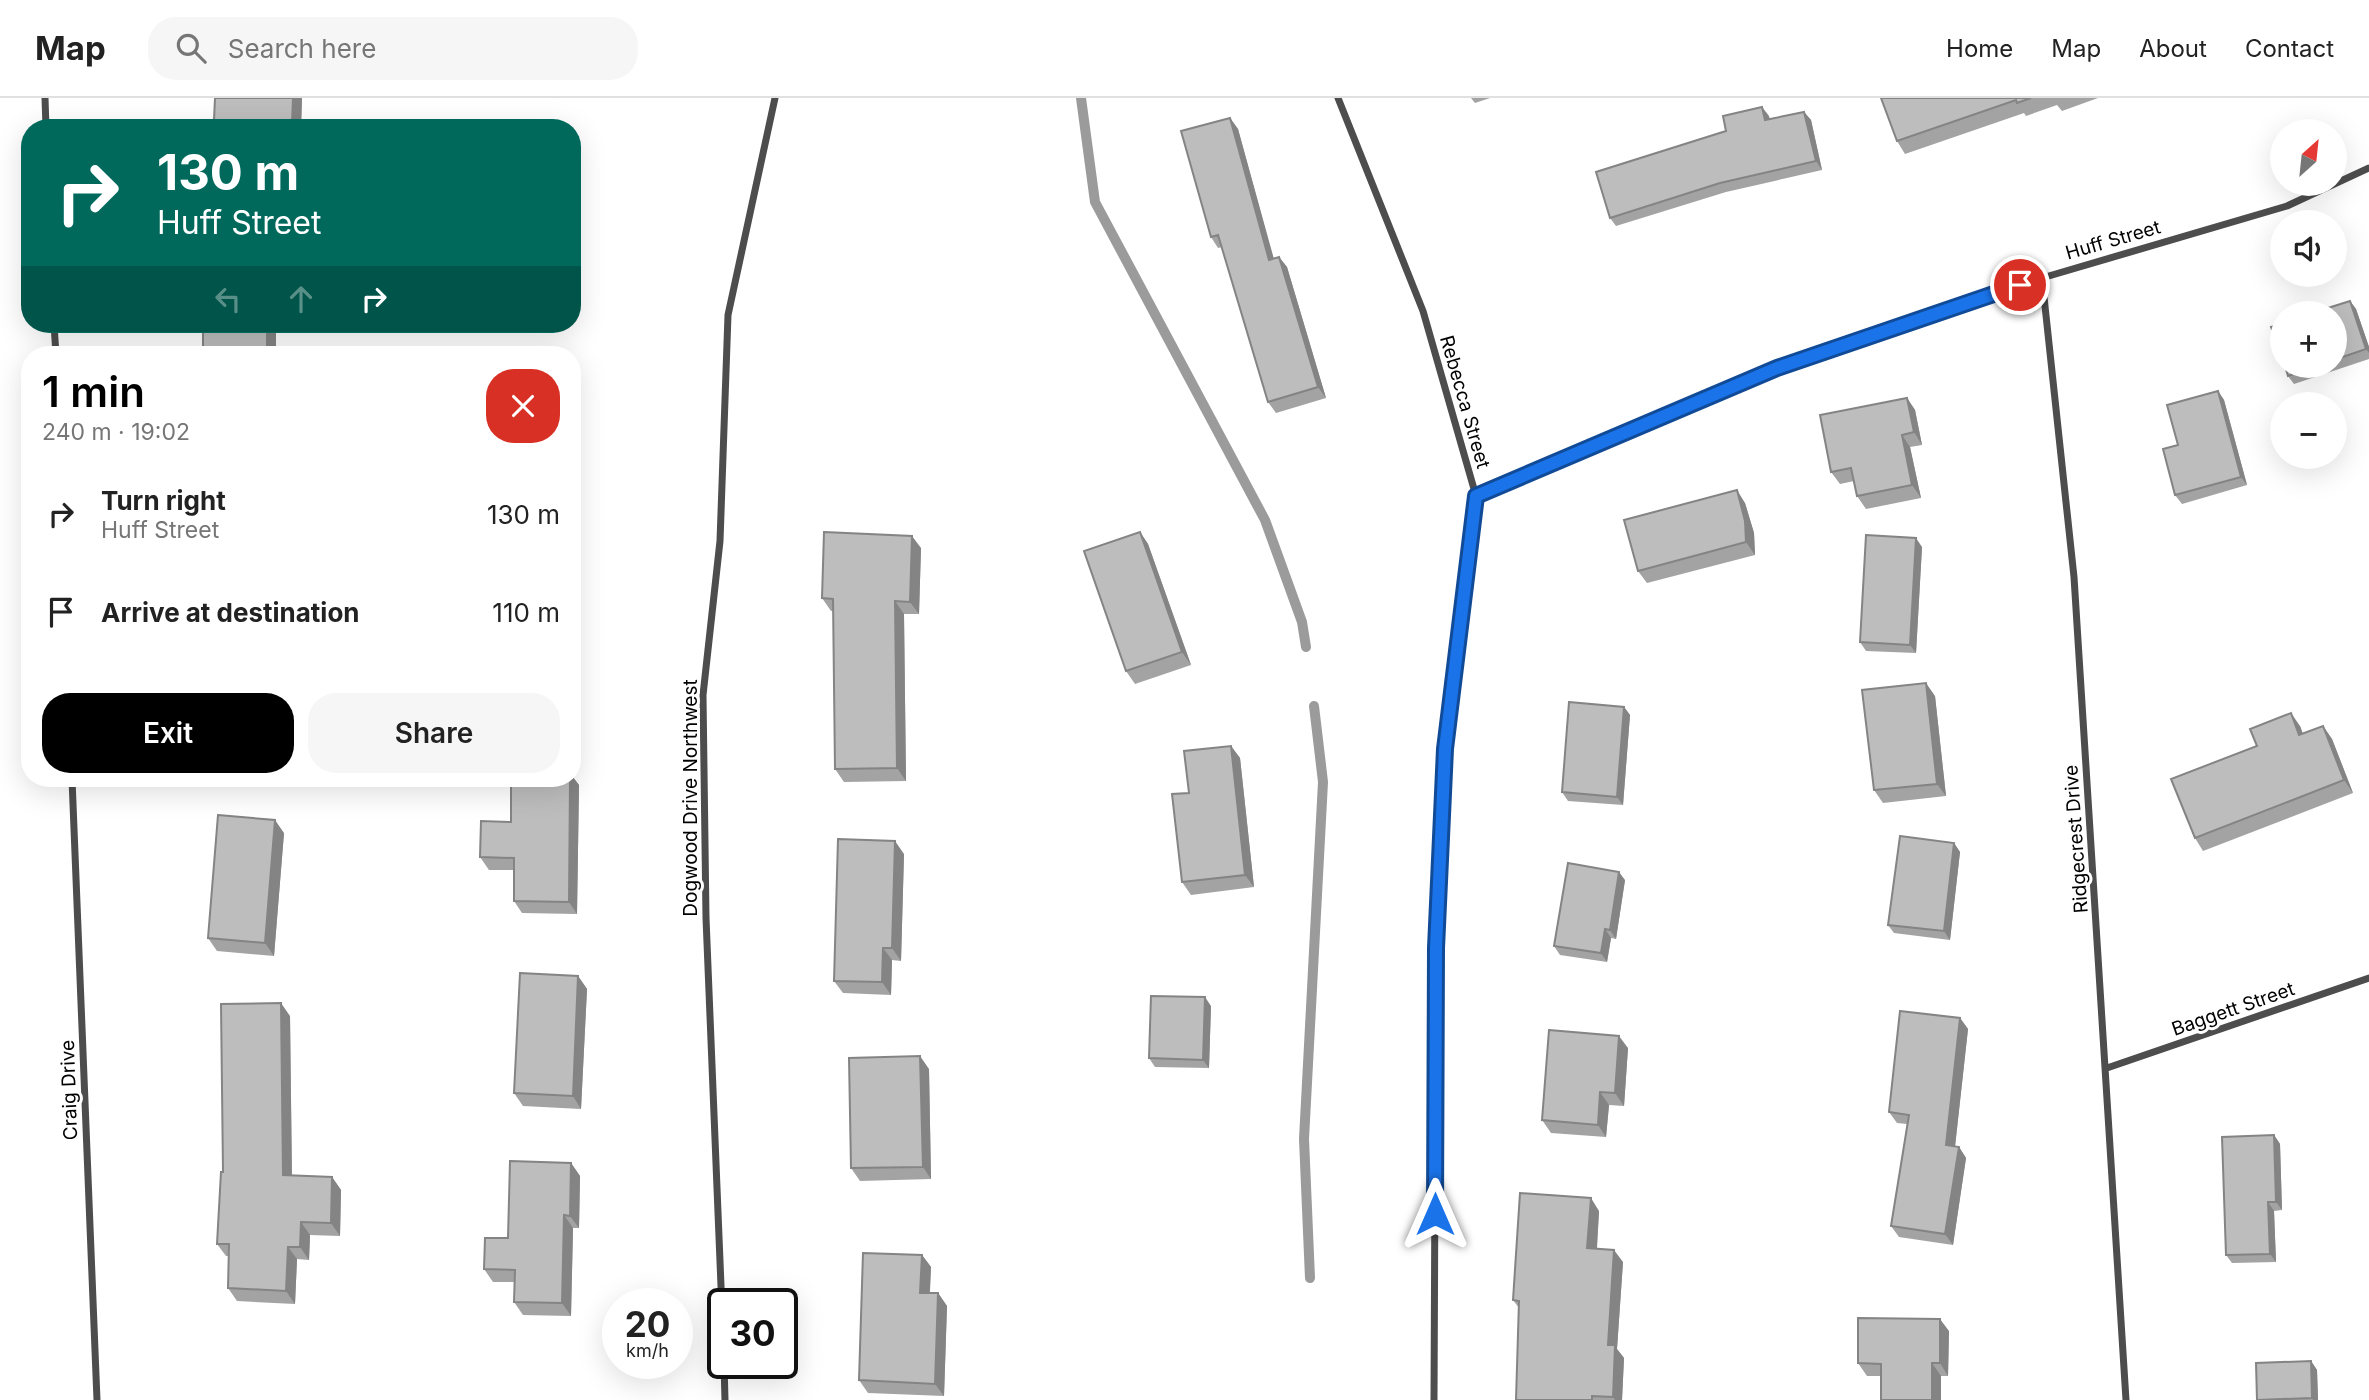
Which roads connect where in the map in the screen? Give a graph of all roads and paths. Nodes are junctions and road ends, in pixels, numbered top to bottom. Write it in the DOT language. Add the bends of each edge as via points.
graph roads {
  1 [pos="45,98"];
  2 [pos="775,98"];
  3 [pos="1338,98"];
  4 [pos="46,119"];
  5 [pos="2369,169"];
  6 [pos="2042,278"];
  7 [pos="1476,496"];
  8 [pos="72,787"];
  9 [pos="2369,978"];
  10 [pos="2107,1068"];
  11 [pos="721,1288"];
  12 [pos="724,1379"];
  13 [pos="97,1400"];
  14 [pos="725,1400"];
  15 [pos="1434,1400"];
  16 [pos="2126,1400"];
  1 -- 4 [label="street"];
  2 -- 11 [label="street, Dogwood Drive Northwest" via="728,315 720,541 703,695 706,918"];
  3 -- 7 [label="street, Rebecca Street" via="1423,311"];
  5 -- 6 [label="street, Huff Street" via="2287,206"];
  6 -- 7 [label="street, Huff Street" via="1777,368"];
  6 -- 10 [label="street, Ridgecrest Drive" via="2071,540"];
  7 -- 15 [label="street, Rebecca Street" via="1445,749 1436,935"];
  8 -- 13 [label="street, Craig Drive"];
  9 -- 10 [label="street, Baggett Street"];
  10 -- 16 [label="street, Ridgecrest Drive"];
  12 -- 14 [label="street"];
}
